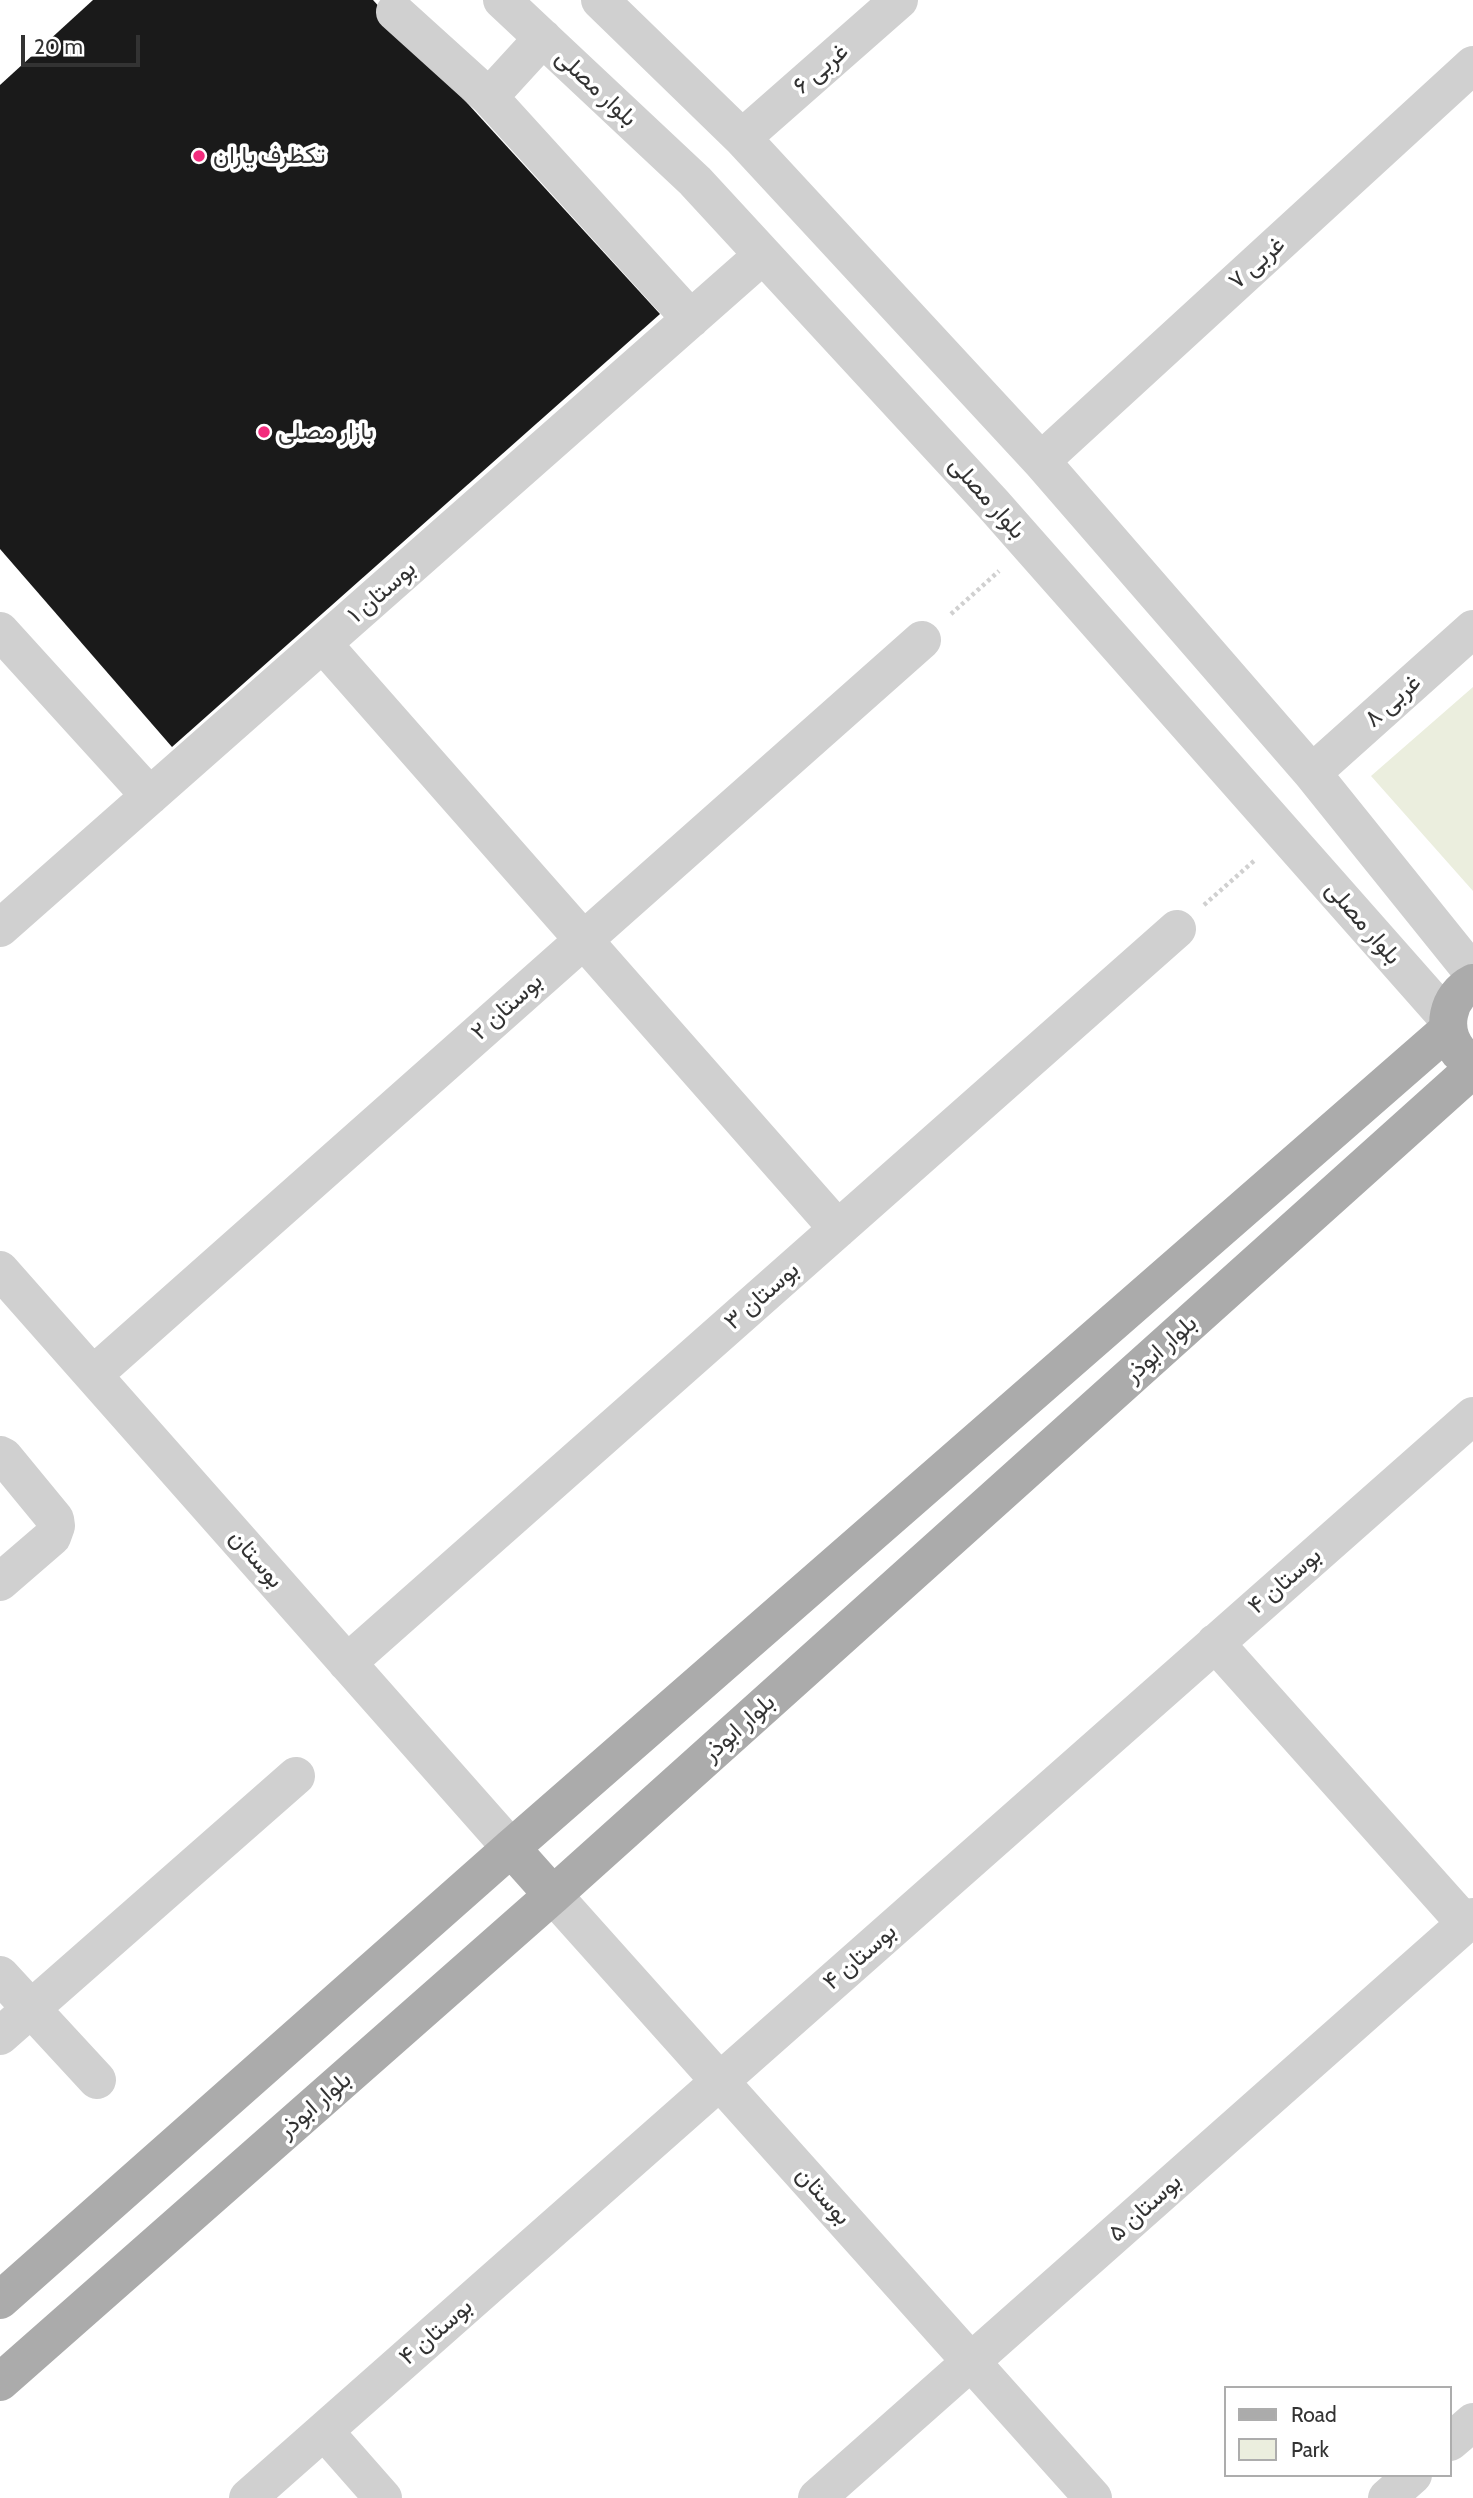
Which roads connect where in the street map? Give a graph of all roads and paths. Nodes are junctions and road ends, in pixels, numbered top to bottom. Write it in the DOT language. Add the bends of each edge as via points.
graph roads {
  1 [pos="502,0"];
  2 [pos="600,0"];
  3 [pos="899,0"];
  4 [pos="395,12"];
  5 [pos="543,38"];
  6 [pos="1473,65"];
  7 [pos="489,97"];
  8 [pos="742,138"];
  9 [pos="763,255"];
  10 [pos="691,319"];
  11 [pos="1041,461"];
  12 [pos="1029,545"];
  13 [pos="1473,629"];
  14 [pos="0,631"];
  15 [pos="922,640"];
  16 [pos="323,644"];
  17 [pos="1312,773"];
  18 [pos="150,796"];
  19 [pos="1285,834"];
  20 [pos="0,928"];
  21 [pos="1177,929"];
  22 [pos="583,940"];
  23 [pos="1473,973"];
  24 [pos="1473,983"];
  25 [pos="1448,1025"];
  26 [pos="1473,1062"];
  27 [pos="1473,1069"];
  28 [pos="838,1229"];
  29 [pos="0,1270"];
  30 [pos="93,1375"];
  31 [pos="1473,1416"];
  32 [pos="0,1455"];
  33 [pos="0,1582"];
  34 [pos="1215,1643"];
  35 [pos="347,1663"];
  36 [pos="296,1776"];
  37 [pos="511,1848"];
  38 [pos="553,1895"];
  39 [pos="1469,1920"];
  40 [pos="0,1975"];
  41 [pos="31,2010"];
  42 [pos="0,2036"];
  43 [pos="97,2080"];
  44 [pos="719,2081"];
  45 [pos="0,2300"];
  46 [pos="971,2362"];
  47 [pos="0,2382"];
  48 [pos="1473,2422"];
  49 [pos="324,2431"];
  50 [pos="1452,2440"];
  51 [pos="1411,2477"];
  52 [pos="248,2498"];
  53 [pos="383,2498"];
  54 [pos="817,2498"];
  55 [pos="1093,2498"];
  56 [pos="1387,2498"];
  1 -- 5 [label="street, بلوار مصلی"];
  2 -- 8 [label="street"];
  3 -- 8 [label="street, ۶ غربی"];
  4 -- 7 [label="street"];
  5 -- 7 [label="street"];
  5 -- 9 [label="street, بلوار مصلی" via="695,181"];
  6 -- 11 [label="street, ۷ غربی"];
  7 -- 10 [label="street"];
  8 -- 11 [label="street"];
  9 -- 10 [label="street, بوستان ۱"];
  9 -- 12 [label="street, بلوار مصلی"];
  10 -- 16 [label="street, بوستان ۱"];
  11 -- 17 [label="street"];
  12 -- 15 [label="path"];
  12 -- 19 [label="street, بلوار مصلی"];
  13 -- 17 [label="street, ۸ غربی"];
  14 -- 18 [label="street"];
  15 -- 22 [label="street, بوستان ۲"];
  16 -- 18 [label="street, بوستان ۱"];
  16 -- 22 [label="street"];
  17 -- 23 [label="street"];
  18 -- 20 [label="street, بوستان ۱"];
  19 -- 21 [label="path"];
  19 -- 25 [label="street, بلوار مصلی"];
  21 -- 28 [label="street, بوستان ۳"];
  22 -- 28 [label="street"];
  22 -- 30 [label="street, بوستان ۲"];
  24 -- 25 [label="main road, بلوار ابوذر" via="1450,1007"];
  25 -- 26 [label="main road" via="1453,1045"];
  25 -- 37 [label="main road, بلوار ابوذر"];
  27 -- 38 [label="main road, بلوار ابوذر"];
  28 -- 35 [label="street, بوستان ۳"];
  29 -- 30 [label="street, بوستان"];
  30 -- 35 [label="street, بوستان"];
  31 -- 34 [label="street, بوستان ۴"];
  32 -- 33 [label="street" via="57,1526 52,1536"];
  34 -- 39 [label="street"];
  34 -- 44 [label="street, بوستان ۴"];
  35 -- 37 [label="street, بوستان"];
  36 -- 41 [label="street"];
  37 -- 38 [label="main road"];
  37 -- 45 [label="main road, بلوار ابوذر"];
  38 -- 44 [label="street, بوستان"];
  38 -- 47 [label="main road, بلوار ابوذر"];
  39 -- 46 [label="street, بوستان ۵"];
  40 -- 41 [label="street"];
  41 -- 42 [label="street"];
  41 -- 43 [label="street"];
  44 -- 46 [label="street, بوستان"];
  44 -- 49 [label="street, بوستان ۴"];
  46 -- 54 [label="street, بوستان ۵"];
  46 -- 55 [label="street, بوستان"];
  48 -- 50 [label="street"];
  49 -- 52 [label="street, بوستان ۴"];
  49 -- 53 [label="street"];
  51 -- 56 [label="street"];
}
